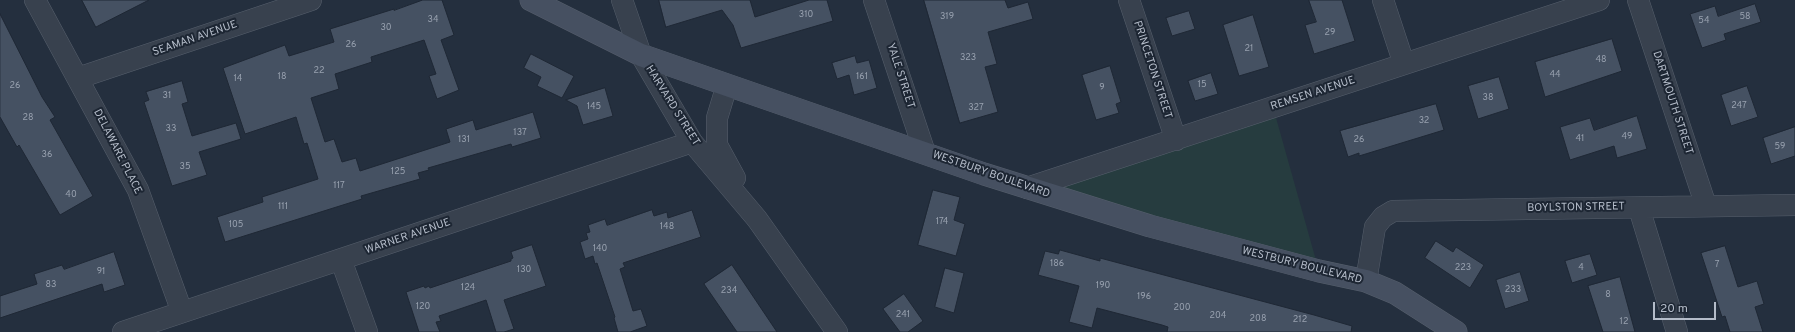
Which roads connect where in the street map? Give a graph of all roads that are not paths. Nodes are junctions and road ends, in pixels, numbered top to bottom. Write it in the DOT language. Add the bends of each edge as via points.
graph roads {
  1 [pos="35,0"];
  2 [pos="311,0"];
  3 [pos="531,0"];
  4 [pos="622,0"];
  5 [pos="874,0"];
  6 [pos="1129,0"];
  7 [pos="1383,0"];
  8 [pos="1599,0"];
  9 [pos="1638,0"];
  10 [pos="641,55"];
  11 [pos="1404,64"];
  12 [pos="78,78"];
  13 [pos="727,85"];
  14 [pos="1176,140"];
  15 [pos="692,142"];
  16 [pos="925,153"];
  17 [pos="1027,188"];
  18 [pos="1795,205"];
  19 [pos="1706,206"];
  20 [pos="1639,208"];
  21 [pos="757,219"];
  22 [pos="341,260"];
  23 [pos="1366,281"];
  24 [pos="182,312"];
  25 [pos="123,332"];
  26 [pos="366,332"];
  27 [pos="837,332"];
  28 [pos="1456,332"];
  29 [pos="1677,332"];
  1 -- 12 [label="street, DELAWARE PLACE"];
  2 -- 12 [label="street, SEAMAN AVENUE"];
  3 -- 10 [label="street, WESTBURY BOULEVARD"];
  4 -- 10 [label="street, HARVARD STREET"];
  5 -- 16 [label="street, YALE STREET"];
  6 -- 14 [label="street, PRINCETON STREET"];
  7 -- 11 [label="street"];
  8 -- 11 [label="street, REMSEN AVENUE"];
  9 -- 19 [label="street, DARTMOUTH STREET"];
  10 -- 13 [label="street, WESTBURY BOULEVARD"];
  10 -- 15 [label="street, HARVARD STREET"];
  11 -- 14 [label="street, REMSEN AVENUE"];
  12 -- 24 [label="street, DELAWARE PLACE" via="138,190"];
  13 -- 16 [label="street, WESTBURY BOULEVARD"];
  13 -- 21 [label="street, HARVARD STREET" via="717,118 717,145"];
  14 -- 17 [label="street, REMSEN AVENUE"];
  15 -- 21 [label="street, HARVARD STREET"];
  15 -- 22 [label="street, WARNER AVENUE"];
  16 -- 17 [label="street, WESTBURY BOULEVARD"];
  17 -- 23 [label="street, WESTBURY BOULEVARD" via="1150,226"];
  18 -- 19 [label="street, BOYLSTON STREET"];
  19 -- 20 [label="street, BOYLSTON STREET"];
  20 -- 23 [label="street, BOYLSTON STREET" via="1394,211 1383,217 1376,227"];
  20 -- 29 [label="street"];
  21 -- 27 [label="street, HARVARD STREET"];
  22 -- 24 [label="street, WARNER AVENUE"];
  22 -- 26 [label="street"];
  23 -- 28 [label="street, WESTBURY BOULEVARD" via="1395,293"];
  24 -- 25 [label="street, WARNER AVENUE"];
}
